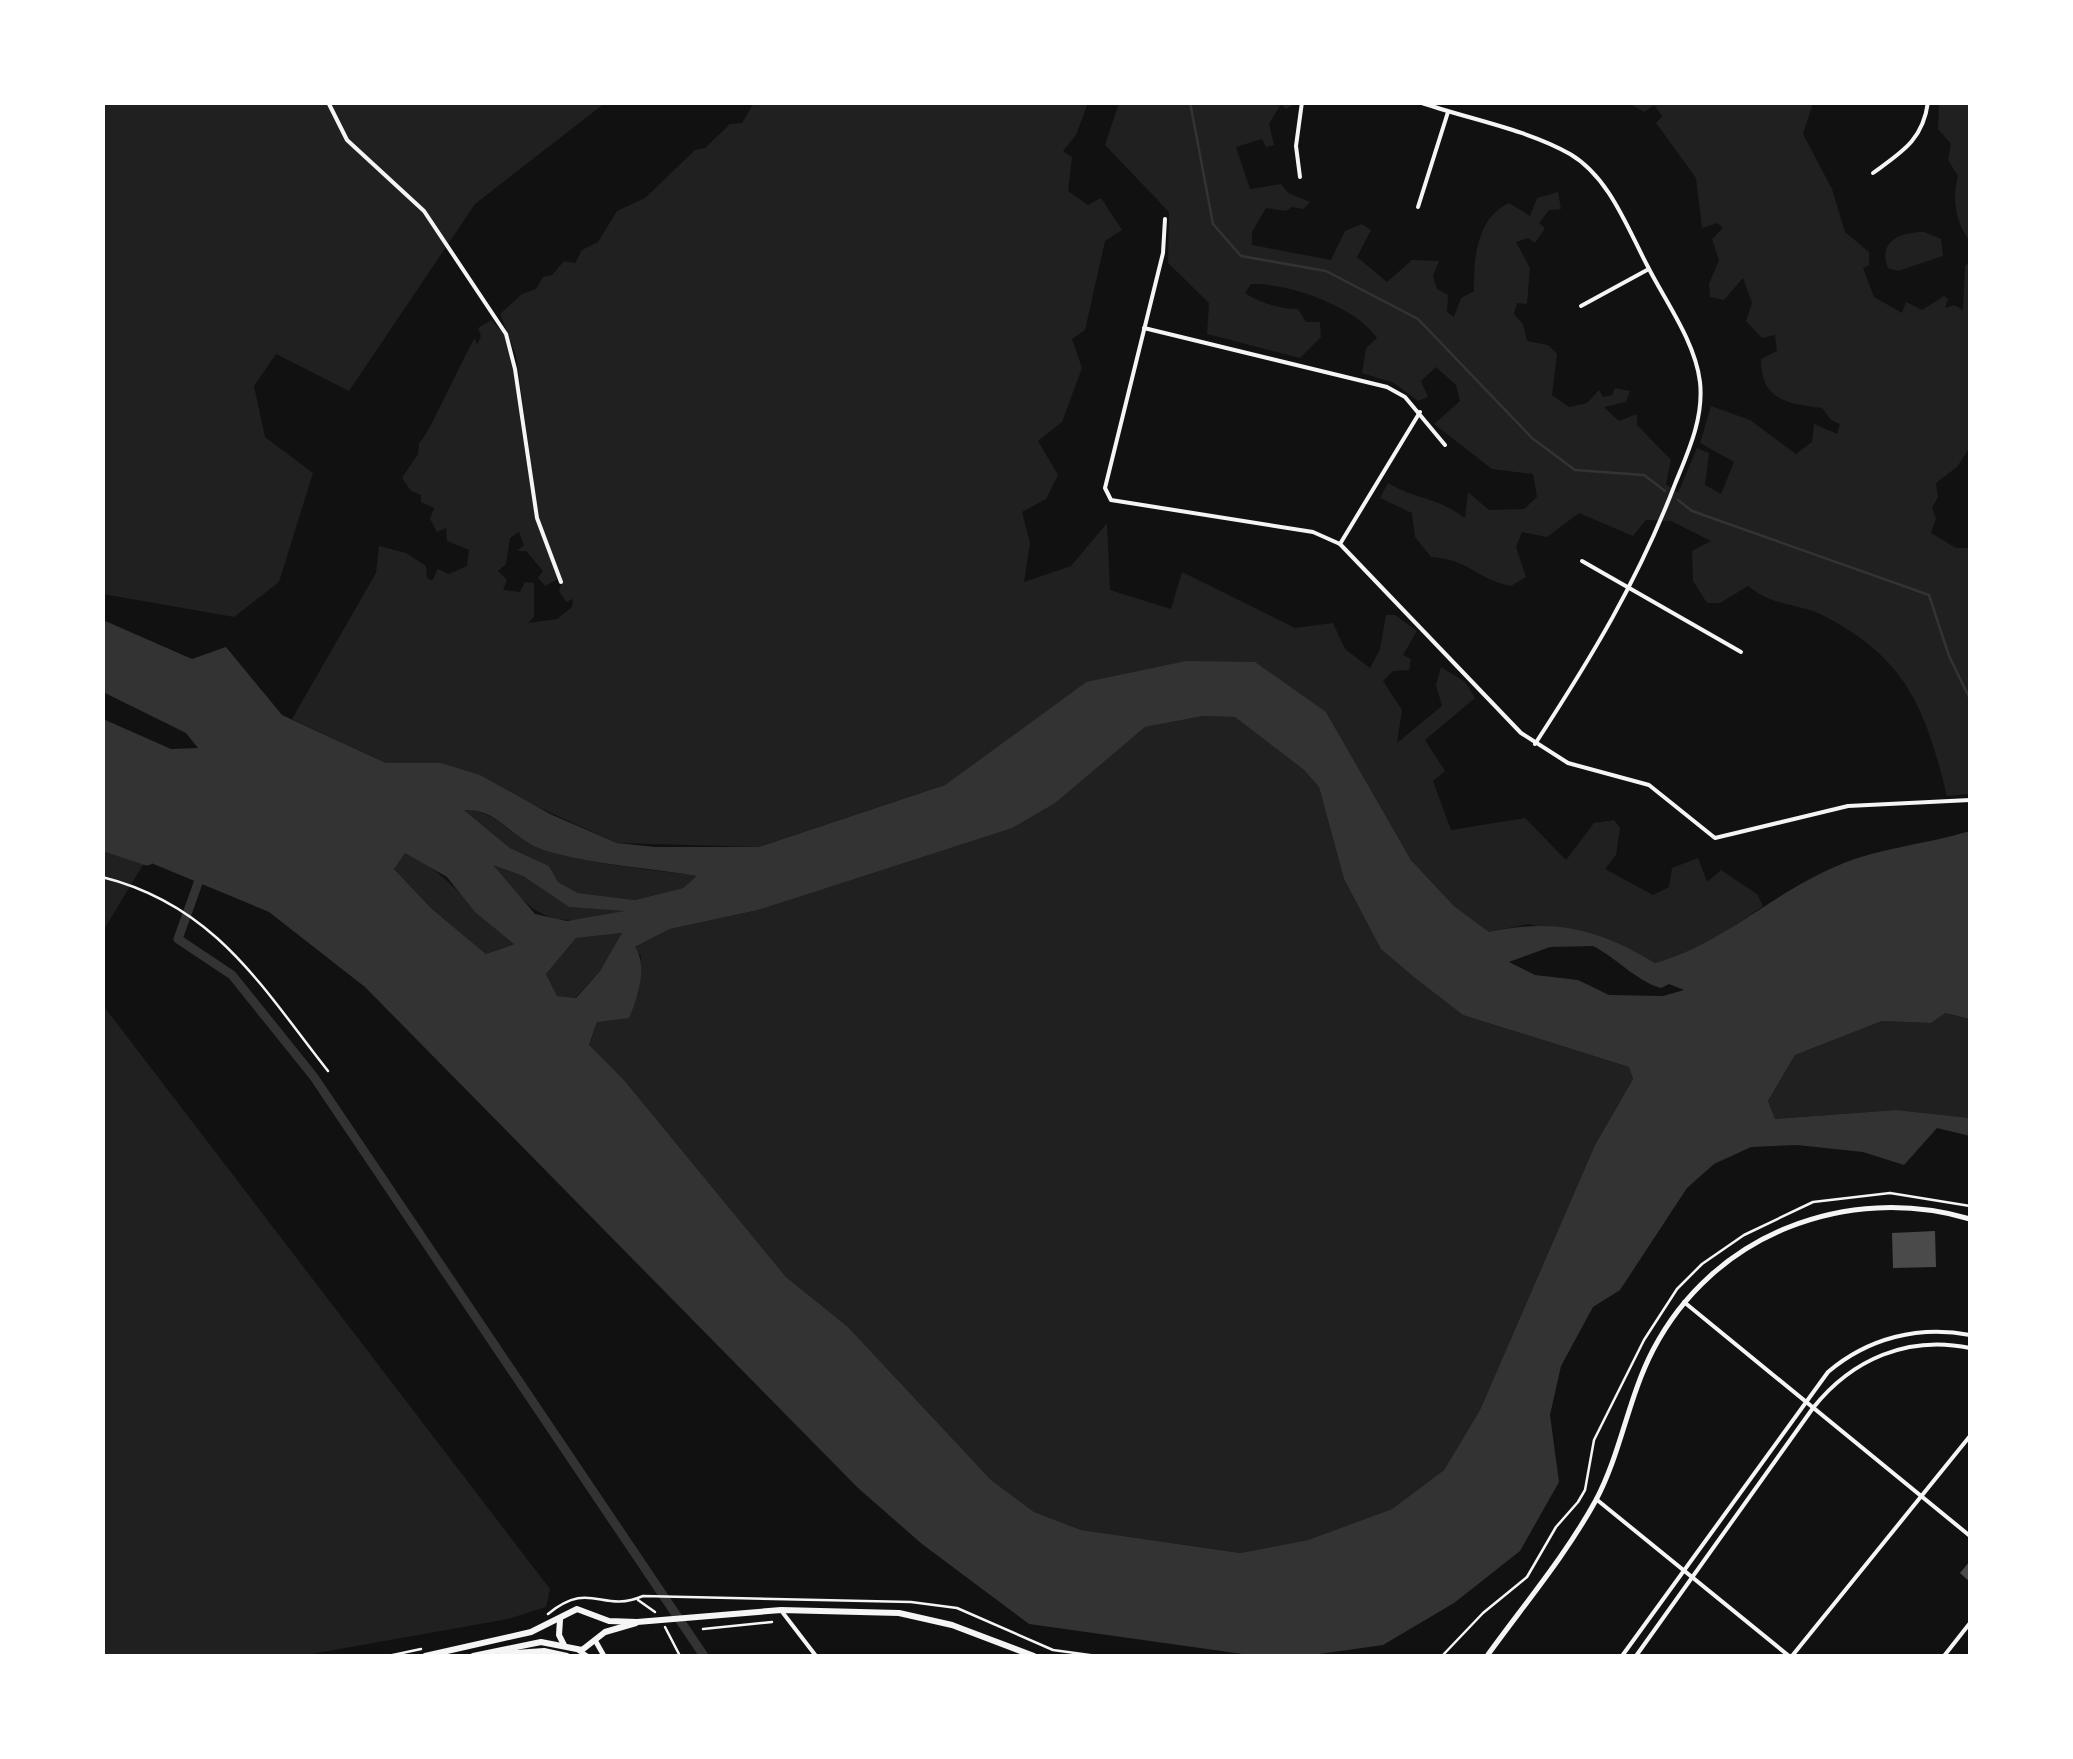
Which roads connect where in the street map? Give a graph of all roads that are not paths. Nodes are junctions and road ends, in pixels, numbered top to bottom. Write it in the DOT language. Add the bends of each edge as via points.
graph roads {
  1 [pos="328,102"];
  2 [pos="1302,102"];
  3 [pos="1419,102"];
  4 [pos="1928,102"];
  5 [pos="1448,112"];
  6 [pos="1873,173"];
  7 [pos="1300,178"];
  8 [pos="1418,207"];
  9 [pos="1165,219"];
  10 [pos="1649,270"];
  11 [pos="1581,306"];
  12 [pos="1144,328"];
  13 [pos="1420,412"];
  14 [pos="1445,445"];
  15 [pos="1340,544"];
  16 [pos="1582,561"];
  17 [pos="561,582"];
  18 [pos="1632,589"];
  19 [pos="1741,652"];
  20 [pos="1535,744"];
  21 [pos="1970,800"];
  22 [pos="1970,1219"];
  23 [pos="1684,1302"];
  24 [pos="1970,1335"];
  25 [pos="1970,1348"];
  26 [pos="1804,1400"];
  27 [pos="1814,1408"];
  28 [pos="1970,1436"];
  29 [pos="1923,1496"];
  30 [pos="1596,1499"];
  31 [pos="1970,1536"];
  32 [pos="1682,1570"];
  33 [pos="1693,1579"];
  34 [pos="781,1610"];
  35 [pos="592,1614"];
  36 [pos="560,1618"];
  37 [pos="641,1622"];
  38 [pos="1970,1623"];
  39 [pos="596,1638"];
  40 [pos="565,1646"];
  41 [pos="578,1650"];
  42 [pos="425,1652"];
  43 [pos="473,1656"];
  44 [pos="491,1656"];
  45 [pos="567,1656"];
  46 [pos="587,1656"];
  47 [pos="604,1656"];
  48 [pos="816,1656"];
  49 [pos="1031,1656"];
  50 [pos="1487,1656"];
  51 [pos="1622,1656"];
  52 [pos="1636,1656"];
  53 [pos="1790,1656"];
  54 [pos="1944,1656"];
  1 -- 17 [label="street" via="347,140 410,195 511,349 534,507"];
  2 -- 7 [label="street"];
  3 -- 5 [label="street"];
  4 -- 6 [label="street" via="1916,140"];
  5 -- 8 [label="street"];
  5 -- 10 [label="street" via="1578,159 1610,197"];
  9 -- 12 [label="street"];
  10 -- 11 [label="street"];
  10 -- 18 [label="street" via="1692,352 1700,403 1690,446"];
  12 -- 13 [label="street" via="1387,386"];
  12 -- 15 [label="street" via="1107,497 1313,532"];
  13 -- 14 [label="street"];
  13 -- 15 [label="street"];
  15 -- 20 [label="street"];
  16 -- 18 [label="street"];
  18 -- 19 [label="street"];
  18 -- 20 [label="street"];
  20 -- 21 [label="street" via="1586,769 1649,785 1721,838 1848,806"];
  22 -- 23 [label="street" via="1897,1206 1826,1214 1744,1249"];
  23 -- 26 [label="street"];
  23 -- 30 [label="street" via="1644,1368"];
  24 -- 26 [label="street" via="1922,1331 1876,1342 1834,1368"];
  25 -- 27 [label="street" via="1926,1344 1877,1356 1842,1377"];
  26 -- 27 [label="street"];
  26 -- 32 [label="street"];
  27 -- 29 [label="street"];
  27 -- 33 [label="street"];
  28 -- 29 [label="street"];
  29 -- 31 [label="street"];
  29 -- 53 [label="street"];
  30 -- 32 [label="street"];
  30 -- 50 [label="street"];
  32 -- 33 [label="street"];
  32 -- 51 [label="street"];
  33 -- 52 [label="street"];
  33 -- 53 [label="street"];
  34 -- 37 [label="main road"];
  34 -- 48 [label="street"];
  34 -- 49 [label="main road" via="928,1618"];
  35 -- 36 [label="main road" via="575,1609"];
  35 -- 37 [label="main road"];
  35 -- 39 [label="main road"];
  36 -- 40 [label="main road"];
  36 -- 42 [label="main road" via="531,1632"];
  37 -- 39 [label="main road"];
  38 -- 54 [label="street"];
  39 -- 41 [label="main road"];
  39 -- 47 [label="street"];
  40 -- 41 [label="main road"];
  40 -- 43 [label="main road" via="526,1644"];
  41 -- 46 [label="street"];
  44 -- 45 [label="main road" via="526,1650"];
}
